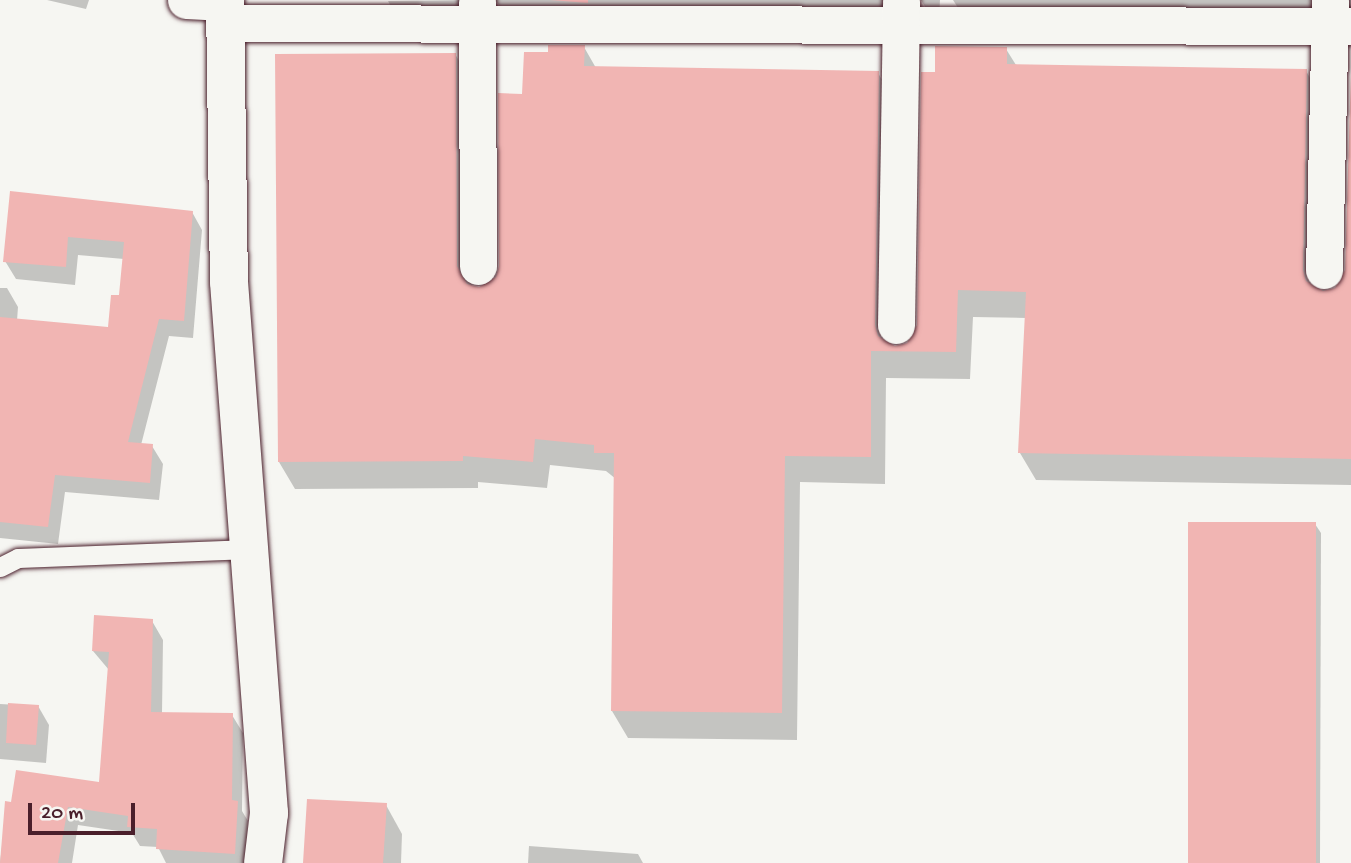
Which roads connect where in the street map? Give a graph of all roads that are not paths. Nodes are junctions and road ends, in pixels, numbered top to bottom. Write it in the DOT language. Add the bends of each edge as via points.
graph roads {
  1 [pos="186,0"];
  2 [pos="225,8"];
  3 [pos="477,12"];
  4 [pos="901,13"];
  5 [pos="1337,18"];
  6 [pos="478,267"];
  7 [pos="1324,270"];
  8 [pos="896,325"];
  9 [pos="250,549"];
  10 [pos="0,566"];
  11 [pos="263,863"];
  1 -- 2 [label="street"];
  2 -- 3 [label="street"];
  2 -- 9 [label="street" via="229,282"];
  3 -- 4 [label="street"];
  3 -- 6 [label="street"];
  4 -- 5 [label="street"];
  4 -- 8 [label="street"];
  5 -- 7 [label="street"];
  9 -- 10 [label="lane" via="18,558"];
  9 -- 11 [label="street" via="269,813"];
}
